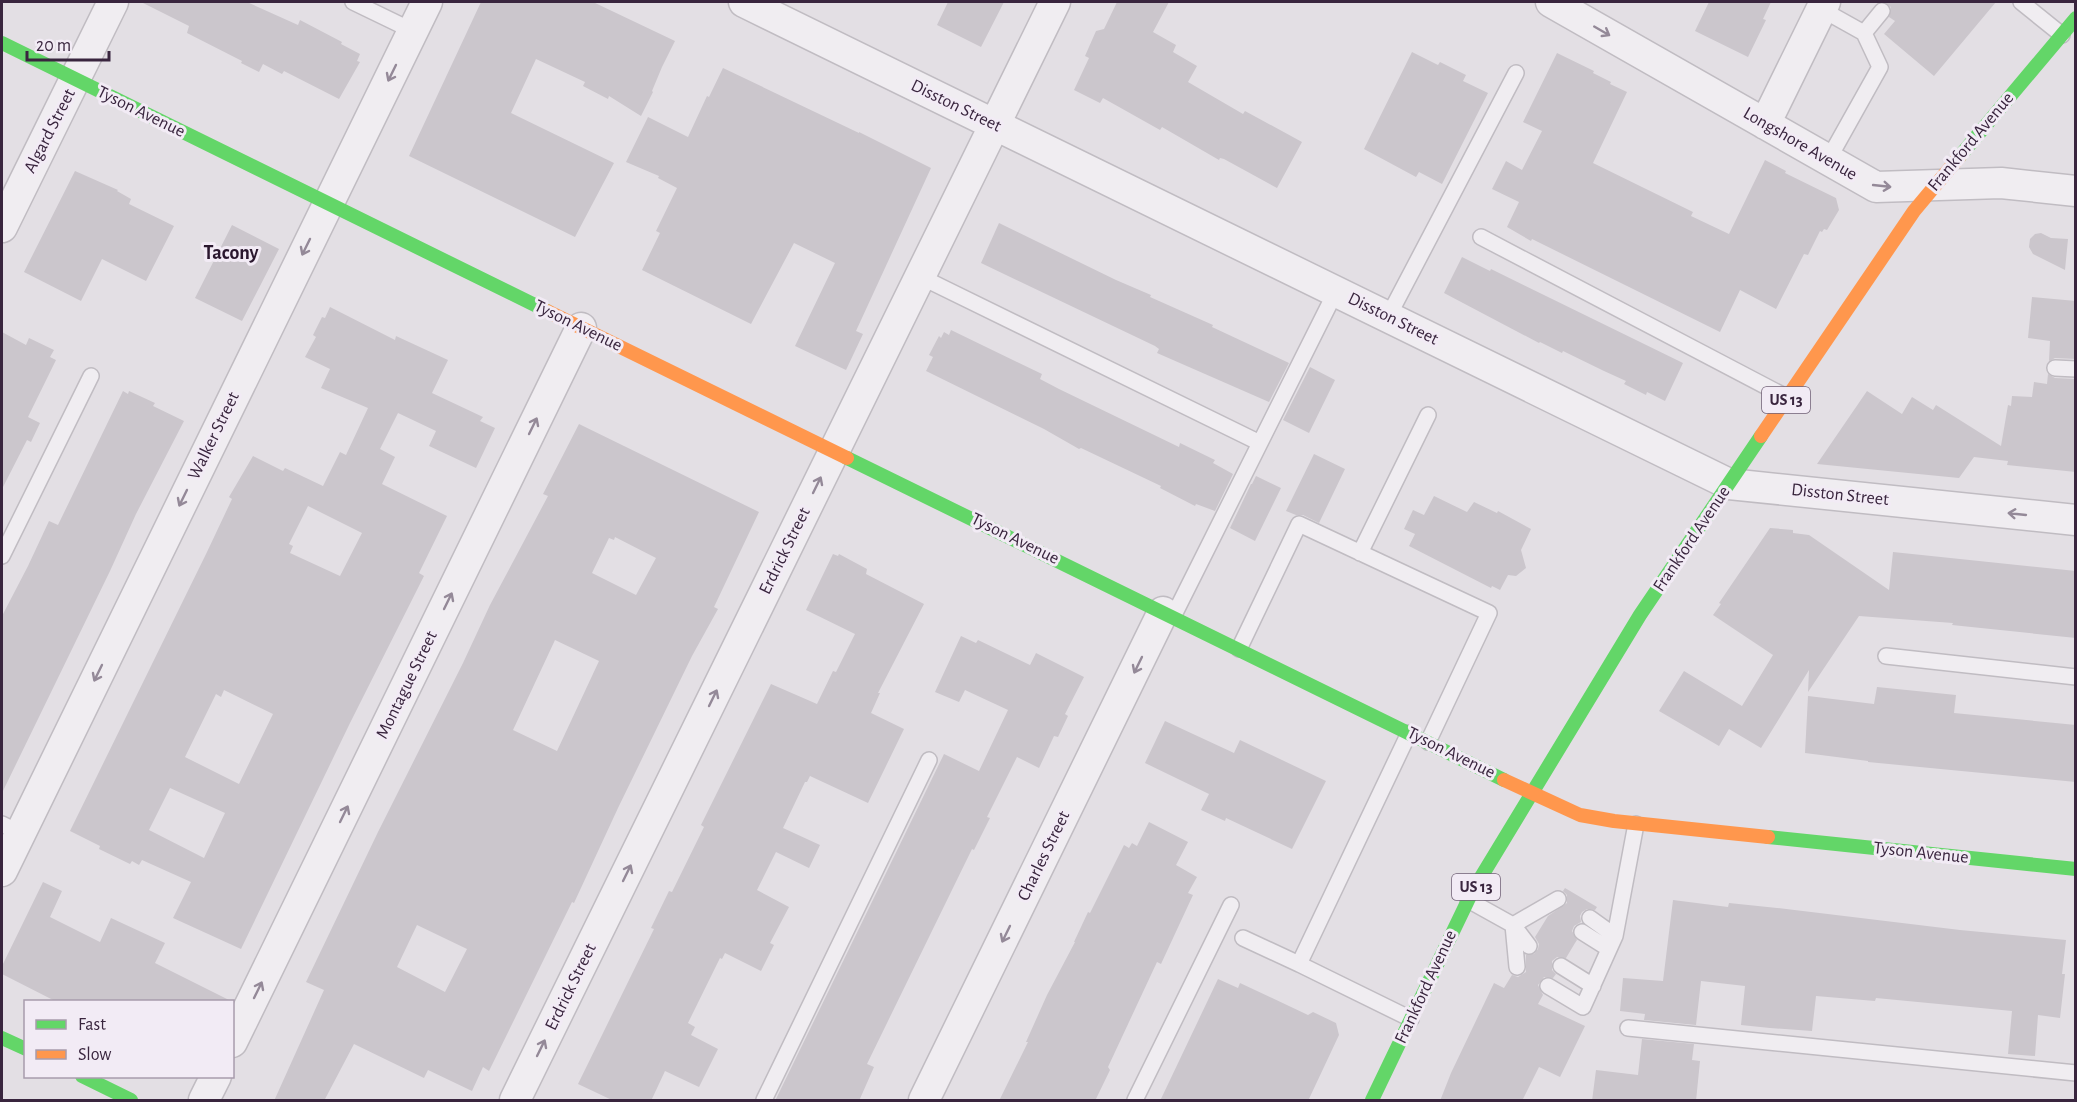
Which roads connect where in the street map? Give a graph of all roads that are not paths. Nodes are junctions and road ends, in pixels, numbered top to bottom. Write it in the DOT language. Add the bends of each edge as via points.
graph roads {
  1 [pos="113,2"];
  2 [pos="353,2"];
  3 [pos="428,2"];
  4 [pos="744,2"];
  5 [pos="1054,2"];
  6 [pos="2021,2"];
  7 [pos="1563,4"];
  8 [pos="1823,5"];
  9 [pos="1882,11"];
  10 [pos="2076,18"];
  11 [pos="413,31"];
  12 [pos="1864,33"];
  13 [pos="2062,35"];
  14 [pos="2,44"];
  15 [pos="1515,73"];
  16 [pos="76,80"];
  17 [pos="994,124"];
  18 [pos="1765,124"];
  19 [pos="1828,160"];
  20 [pos="1934,186"];
  21 [pos="2076,191"];
  22 [pos="327,203"];
  23 [pos="2,227"];
  24 [pos="1482,237"];
  25 [pos="919,276"];
  26 [pos="1335,291"];
  27 [pos="1388,317"];
  28 [pos="581,327"];
  29 [pos="2055,368"];
  30 [pos="2076,369"];
  31 [pos="91,376"];
  32 [pos="1788,398"];
  33 [pos="1428,415"];
  34 [pos="1260,443"];
  35 [pos="834,451"];
  36 [pos="1729,484"];
  37 [pos="2076,520"];
  38 [pos="1360,553"];
  39 [pos="2,556"];
  40 [pos="1168,614"];
  41 [pos="1239,649"];
  42 [pos="1886,656"];
  43 [pos="2076,677"];
  44 [pos="1409,733"];
  45 [pos="1428,742"];
  46 [pos="929,760"];
  47 [pos="1532,794"];
  48 [pos="1636,824"];
  49 [pos="11,828"];
  50 [pos="2076,869"];
  51 [pos="2,871"];
  52 [pos="1558,899"];
  53 [pos="1468,900"];
  54 [pos="1232,905"];
  55 [pos="1549,914"];
  56 [pos="1590,918"];
  57 [pos="1513,925"];
  58 [pos="1582,932"];
  59 [pos="1243,938"];
  60 [pos="1612,943"];
  61 [pos="1529,946"];
  62 [pos="1299,964"];
  63 [pos="1561,966"];
  64 [pos="1517,967"];
  65 [pos="1548,986"];
  66 [pos="1593,986"];
  67 [pos="1411,1019"];
  68 [pos="1628,1028"];
  69 [pos="2,1038"];
  70 [pos="234,1038"];
  71 [pos="24,1048"];
  72 [pos="2076,1073"];
  73 [pos="84,1078"];
  74 [pos="216,1078"];
  75 [pos="131,1101"];
  76 [pos="204,1101"];
  77 [pos="515,1101"];
  78 [pos="764,1101"];
  79 [pos="924,1101"];
  80 [pos="1135,1101"];
  81 [pos="1372,1101"];
  1 -- 16 [label="street, Algard Street"];
  2 -- 11 [label="lane"];
  3 -- 11 [label="street, Walker Street"];
  4 -- 17 [label="street, Disston Street"];
  5 -- 17 [label="street, Erdrick Street"];
  6 -- 13 [label="lane"];
  7 -- 18 [label="street, Longshore Avenue, one-way"];
  8 -- 12 [label="lane"];
  8 -- 18 [label="street"];
  9 -- 12 [label="lane"];
  10 -- 13 [label="street, Frankford Avenue / US 13"];
  11 -- 22 [label="street, Walker Street, one-way"];
  12 -- 19 [label="lane" via="1880,67"];
  13 -- 20 [label="street, Frankford Avenue / US 13"];
  14 -- 16 [label="street, Tyson Avenue"];
  15 -- 27 [label="lane"];
  16 -- 22 [label="street, Tyson Avenue"];
  16 -- 23 [label="street, Algard Street"];
  17 -- 25 [label="street, Erdrick Street"];
  17 -- 26 [label="street, Disston Street"];
  18 -- 19 [label="street, Longshore Avenue"];
  19 -- 20 [label="street, Longshore Avenue, one-way" via="1876,187"];
  20 -- 21 [label="street, Longshore Avenue" via="2001,183"];
  20 -- 32 [label="street, Frankford Avenue / US 13"];
  22 -- 28 [label="street, Tyson Avenue"];
  22 -- 49 [label="street, Walker Street, one-way"];
  24 -- 32 [label="lane"];
  25 -- 34 [label="lane"];
  25 -- 35 [label="street, Erdrick Street"];
  26 -- 27 [label="street, Disston Street"];
  26 -- 34 [label="lane"];
  27 -- 36 [label="street, Disston Street"];
  28 -- 35 [label="street, Tyson Avenue"];
  70 -- 28 [label="street, Montague Street, one-way"];
  29 -- 30 [label="lane"];
  31 -- 39 [label="lane"];
  32 -- 36 [label="street, Frankford Avenue / US 13"];
  33 -- 38 [label="lane"];
  34 -- 40 [label="lane"];
  35 -- 40 [label="street, Tyson Avenue"];
  77 -- 35 [label="street, Erdrick Street, one-way"];
  37 -- 36 [label="street, Disston Street, one-way"];
  36 -- 47 [label="street, Frankford Avenue / US 13" via="1640,615"];
  38 -- 41 [label="lane" via="1299,524"];
  38 -- 45 [label="lane" via="1489,613"];
  40 -- 41 [label="street, Tyson Avenue"];
  40 -- 79 [label="street, Charles Street, one-way"];
  41 -- 44 [label="street, Tyson Avenue"];
  42 -- 43 [label="lane"];
  44 -- 45 [label="street, Tyson Avenue"];
  44 -- 62 [label="lane"];
  45 -- 47 [label="street, Tyson Avenue"];
  46 -- 78 [label="lane"];
  47 -- 48 [label="street, Tyson Avenue" via="1580,815"];
  47 -- 53 [label="street, Frankford Avenue / US 13"];
  48 -- 50 [label="street, Tyson Avenue"];
  48 -- 60 [label="lane"];
  49 -- 51 [label="street, Walker Street"];
  52 -- 57 [label="lane"];
  53 -- 57 [label="lane"];
  53 -- 67 [label="street, Frankford Avenue / US 13"];
  54 -- 80 [label="lane"];
  55 -- 57 [label="lane"];
  56 -- 60 [label="lane"];
  57 -- 61 [label="lane"];
  57 -- 64 [label="lane"];
  58 -- 60 [label="lane"];
  59 -- 62 [label="lane"];
  60 -- 66 [label="lane"];
  62 -- 67 [label="lane"];
  63 -- 66 [label="lane"];
  65 -- 66 [label="lane" via="1583,1008"];
  67 -- 81 [label="street, Frankford Avenue / US 13"];
  68 -- 72 [label="lane"];
  69 -- 71 [label="street"];
  73 -- 75 [label="street"];
  74 -- 76 [label="street"];
}
